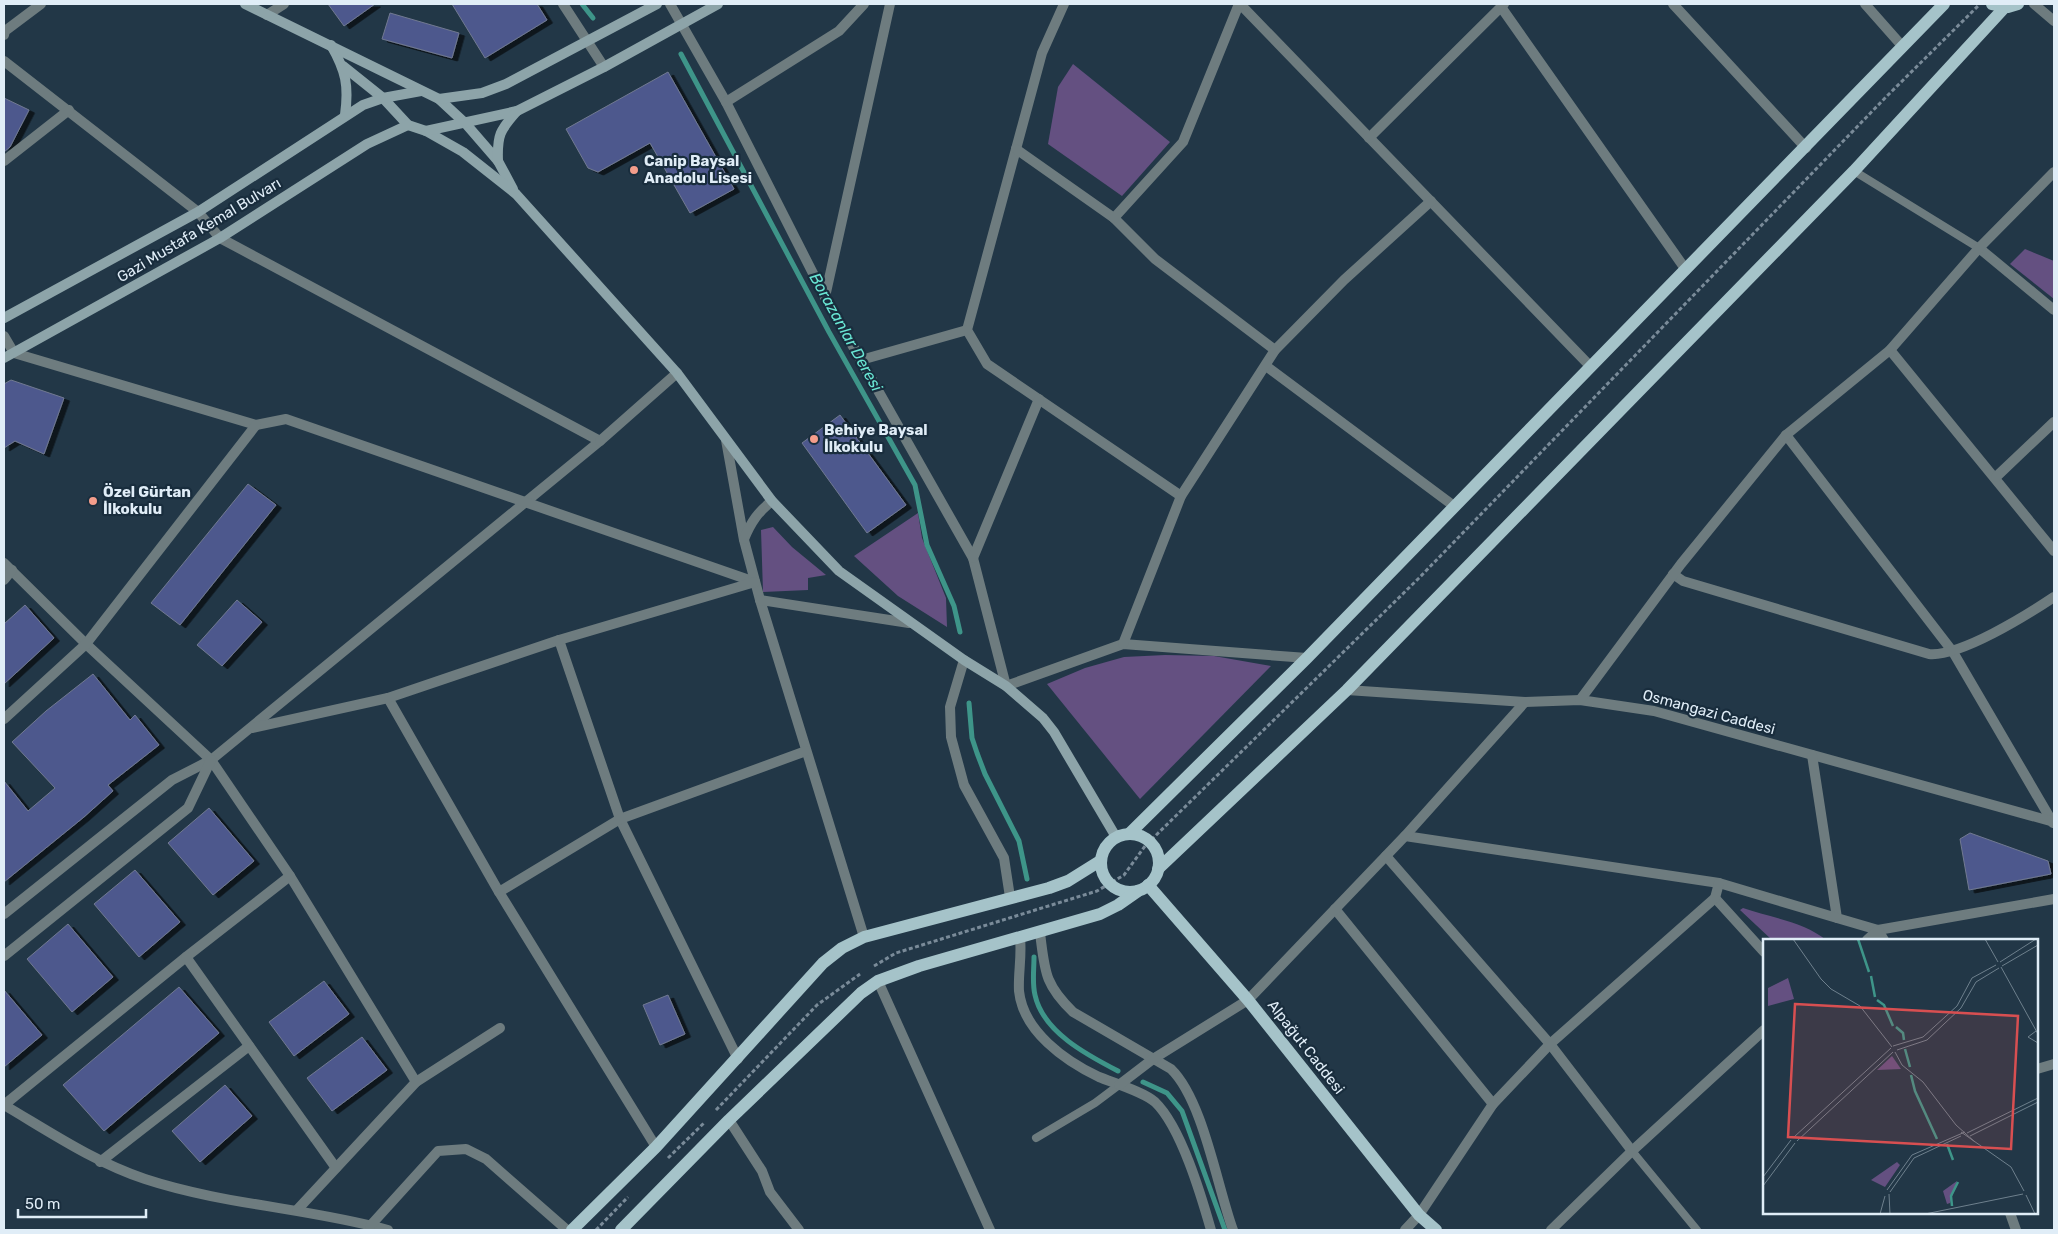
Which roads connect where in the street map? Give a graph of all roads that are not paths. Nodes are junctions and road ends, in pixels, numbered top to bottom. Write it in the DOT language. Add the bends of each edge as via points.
graph roads {
  1 [pos="41,4"];
  2 [pos="245,4"];
  3 [pos="284,4"];
  4 [pos="563,4"];
  5 [pos="657,4"];
  6 [pos="670,4"];
  7 [pos="718,4"];
  8 [pos="864,4"];
  9 [pos="890,4"];
  10 [pos="1064,4"];
  11 [pos="1239,4"];
  12 [pos="1673,4"];
  13 [pos="1865,4"];
  14 [pos="1944,4"];
  15 [pos="2018,4"];
  16 [pos="2034,4"];
  17 [pos="1503,5"];
  18 [pos="1998,5"];
  19 [pos="267,15"];
  20 [pos="2054,21"];
  21 [pos="682,24"];
  22 [pos="4,35"];
  23 [pos="587,42"];
  24 [pos="331,45"];
  25 [pos="1903,47"];
  26 [pos="4,61"];
  27 [pos="343,66"];
  28 [pos="604,67"];
  29 [pos="420,91"];
  30 [pos="383,98"];
  31 [pos="439,98"];
  32 [pos="726,102"];
  33 [pos="68,110"];
  34 [pos="517,111"];
  35 [pos="345,115"];
  36 [pos="466,124"];
  37 [pos="408,125"];
  38 [pos="426,131"];
  39 [pos="1368,138"];
  40 [pos="1806,148"];
  41 [pos="1016,149"];
  42 [pos="4,161"];
  43 [pos="498,161"];
  44 [pos="1854,171"];
  45 [pos="2054,172"];
  46 [pos="516,194"];
  47 [pos="1431,201"];
  48 [pos="198,212"];
  49 [pos="1114,218"];
  50 [pos="220,238"];
  51 [pos="1979,248"];
  52 [pos="1686,270"];
  53 [pos="825,297"];
  54 [pos="2054,310"];
  55 [pos="4,318"];
  56 [pos="967,330"];
  57 [pos="4,336"];
  58 [pos="1275,350"];
  59 [pos="1890,350"];
  60 [pos="14,353"];
  61 [pos="4,358"];
  62 [pos="861,360"];
  63 [pos="1266,366"];
  64 [pos="1591,367"];
  65 [pos="677,373"];
  66 [pos="1039,399"];
  67 [pos="2054,422"];
  68 [pos="256,425"];
  69 [pos="1786,436"];
  70 [pos="726,440"];
  71 [pos="600,441"];
  72 [pos="1996,477"];
  73 [pos="1181,496"];
  74 [pos="772,501"];
  75 [pos="527,502"];
  76 [pos="1454,506"];
  77 [pos="744,540"];
  78 [pos="2054,551"];
  79 [pos="973,558"];
  80 [pos="4,563"];
  81 [pos="12,570"];
  82 [pos="1673,574"];
  83 [pos="4,580"];
  84 [pos="755,582"];
  85 [pos="2054,597"];
  86 [pos="760,600"];
  87 [pos="909,623"];
  88 [pos="559,640"];
  89 [pos="86,644"];
  90 [pos="1123,644"];
  91 [pos="1953,652"];
  92 [pos="1307,658"];
  93 [pos="964,660"];
  94 [pos="1006,686"];
  95 [pos="1347,690"];
  96 [pos="388,698"];
  97 [pos="1580,700"];
  98 [pos="1525,702"];
  99 [pos="4,719"];
  100 [pos="250,728"];
  101 [pos="806,751"];
  102 [pos="1812,755"];
  103 [pos="211,760"];
  104 [pos="620,819"];
  105 [pos="2053,822"];
  106 [pos="1130,834"];
  107 [pos="1405,836"];
  108 [pos="1116,837"];
  109 [pos="1386,856"];
  110 [pos="1100,860"];
  111 [pos="1158,869"];
  112 [pos="290,876"];
  113 [pos="1719,883"];
  114 [pos="1143,888"];
  115 [pos="499,892"];
  116 [pos="1010,897"];
  117 [pos="1715,898"];
  118 [pos="2054,898"];
  119 [pos="1335,909"];
  120 [pos="4,914"];
  121 [pos="1837,918"];
  122 [pos="1878,930"];
  123 [pos="1040,933"];
  124 [pos="864,936"];
  125 [pos="1020,938"];
  126 [pos="1868,939"];
  127 [pos="1883,939"];
  128 [pos="1763,951"];
  129 [pos="4,956"];
  130 [pos="186,957"];
  131 [pos="878,980"];
  132 [pos="1248,1000"];
  133 [pos="500,1028"];
  134 [pos="1763,1031"];
  135 [pos="1550,1044"];
  136 [pos="249,1046"];
  137 [pos="738,1059"];
  138 [pos="1153,1059"];
  139 [pos="2054,1064"];
  140 [pos="2038,1069"];
  141 [pos="416,1082"];
  142 [pos="1119,1085"];
  143 [pos="1493,1104"];
  144 [pos="729,1120"];
  145 [pos="1036,1138"];
  146 [pos="656,1147"];
  147 [pos="1632,1151"];
  148 [pos="100,1162"];
  149 [pos="336,1168"];
  150 [pos="297,1210"];
  151 [pos="2010,1214"];
  152 [pos="1419,1215"];
  153 [pos="370,1226"];
  154 [pos="387,1230"];
  155 [pos="566,1230"];
  156 [pos="572,1230"];
  157 [pos="621,1230"];
  158 [pos="799,1230"];
  159 [pos="990,1230"];
  160 [pos="1211,1230"];
  161 [pos="1233,1230"];
  162 [pos="1404,1230"];
  163 [pos="1436,1230"];
  164 [pos="1551,1230"];
  165 [pos="1696,1230"];
  166 [pos="2016,1230"];
  1 -- 22 [label="street"];
  2 -- 19 [label="main road"];
  3 -- 19 [label="street"];
  4 -- 23 [label="street"];
  5 -- 23 [label="main road"];
  6 -- 21 [label="street"];
  7 -- 21 [label="main road"];
  8 -- 32 [label="street" via="839,32"];
  9 -- 53 [label="street"];
  10 -- 41 [label="street" via="1042,53"];
  11 -- 39 [label="street"];
  11 -- 49 [label="street" via="1183,142"];
  12 -- 40 [label="street"];
  13 -- 25 [label="street"];
  14 -- 25 [label="main road"];
  15 -- 18 [label="main road"];
  16 -- 20 [label="street"];
  17 -- 39 [label="street"];
  17 -- 52 [label="street"];
  18 -- 44 [label="main road"];
  19 -- 24 [label="main road"];
  21 -- 28 [label="main road"];
  21 -- 32 [label="street"];
  23 -- 28 [label="street"];
  23 -- 31 [label="main road" via="506,84 482,93"];
  24 -- 27 [label="main road"];
  24 -- 29 [label="main road"];
  25 -- 40 [label="main road"];
  26 -- 33 [label="street"];
  27 -- 30 [label="main road"];
  27 -- 35 [label="main road" via="347,85"];
  28 -- 34 [label="main road"];
  29 -- 30 [label="main road, Gazi Mustafa Kemal Bulvarı"];
  29 -- 31 [label="main road"];
  30 -- 35 [label="main road, Gazi Mustafa Kemal Bulvarı"];
  30 -- 37 [label="main road"];
  31 -- 36 [label="main road"];
  32 -- 53 [label="street"];
  33 -- 42 [label="street"];
  33 -- 48 [label="street"];
  34 -- 36 [label="main road"];
  34 -- 43 [label="main road" via="498,137"];
  35 -- 48 [label="main road, Gazi Mustafa Kemal Bulvarı"];
  36 -- 38 [label="main road"];
  36 -- 43 [label="main road"];
  37 -- 38 [label="main road"];
  37 -- 50 [label="main road, Gazi Mustafa Kemal Bulvarı" via="367,144"];
  38 -- 46 [label="main road" via="463,152"];
  39 -- 47 [label="street"];
  40 -- 52 [label="main road"];
  41 -- 49 [label="street"];
  41 -- 56 [label="street"];
  43 -- 46 [label="main road"];
  44 -- 51 [label="lane"];
  44 -- 95 [label="main road"];
  45 -- 51 [label="street"];
  46 -- 65 [label="main road"];
  47 -- 58 [label="street" via="1344,280"];
  47 -- 64 [label="street"];
  48 -- 50 [label="street"];
  48 -- 55 [label="main road, Gazi Mustafa Kemal Bulvarı"];
  49 -- 58 [label="street" via="1155,259"];
  50 -- 60 [label="main road, Gazi Mustafa Kemal Bulvarı"];
  50 -- 71 [label="street"];
  51 -- 54 [label="street"];
  51 -- 59 [label="street"];
  52 -- 64 [label="main road"];
  53 -- 62 [label="street"];
  56 -- 62 [label="street"];
  56 -- 66 [label="street" via="986,364"];
  57 -- 60 [label="street"];
  58 -- 63 [label="street"];
  59 -- 69 [label="street"];
  59 -- 72 [label="street"];
  60 -- 61 [label="main road, Gazi Mustafa Kemal Bulvarı"];
  60 -- 68 [label="street"];
  62 -- 79 [label="street"];
  63 -- 73 [label="street"];
  63 -- 76 [label="street"];
  64 -- 76 [label="main road"];
  65 -- 70 [label="main road"];
  65 -- 71 [label="street"];
  66 -- 73 [label="street"];
  66 -- 79 [label="street"];
  67 -- 72 [label="street"];
  68 -- 75 [label="street" via="286,419"];
  68 -- 89 [label="street"];
  69 -- 82 [label="street"];
  69 -- 91 [label="street"];
  70 -- 74 [label="main road"];
  70 -- 77 [label="street"];
  71 -- 75 [label="street"];
  72 -- 78 [label="street"];
  73 -- 90 [label="street"];
  74 -- 77 [label="street" via="750,523"];
  74 -- 87 [label="main road" via="839,570"];
  75 -- 84 [label="street"];
  75 -- 100 [label="street"];
  76 -- 92 [label="main road"];
  77 -- 84 [label="street"];
  79 -- 94 [label="street"];
  80 -- 81 [label="street"];
  81 -- 83 [label="street"];
  81 -- 89 [label="street"];
  82 -- 91 [label="street" via="1683,581 1929,654"];
  82 -- 97 [label="street"];
  84 -- 86 [label="street"];
  84 -- 88 [label="street"];
  85 -- 91 [label="street" via="2032,612"];
  86 -- 87 [label="street"];
  86 -- 101 [label="street"];
  87 -- 93 [label="main road"];
  88 -- 96 [label="street"];
  88 -- 104 [label="street"];
  89 -- 99 [label="street"];
  89 -- 103 [label="street"];
  90 -- 92 [label="street"];
  90 -- 94 [label="street"];
  91 -- 105 [label="street"];
  92 -- 106 [label="main road"];
  93 -- 94 [label="main road"];
  93 -- 116 [label="street" via="950,707 951,738 964,784 1004,858"];
  94 -- 108 [label="main road" via="1054,732"];
  95 -- 98 [label="street, Osmangazi Caddesi"];
  95 -- 111 [label="main road"];
  96 -- 100 [label="street"];
  96 -- 115 [label="street"];
  97 -- 98 [label="street, Osmangazi Caddesi"];
  97 -- 102 [label="street, Osmangazi Caddesi" via="1654,711"];
  98 -- 107 [label="street"];
  100 -- 103 [label="street"];
  101 -- 104 [label="street"];
  101 -- 124 [label="street"];
  102 -- 105 [label="street, Osmangazi Caddesi"];
  102 -- 121 [label="street"];
  103 -- 112 [label="street"];
  103 -- 120 [label="street" via="172,780"];
  103 -- 129 [label="street" via="188,808"];
  104 -- 115 [label="street"];
  104 -- 137 [label="street"];
  106 -- 108 [label="main road"];
  106 -- 111 [label="main road" via="1145,838 1152,844 1157,853"];
  107 -- 109 [label="street"];
  107 -- 113 [label="street"];
  108 -- 110 [label="main road" via="1108,843"];
  109 -- 119 [label="street"];
  109 -- 135 [label="street"];
  110 -- 114 [label="main road" via="1111,886 1128,892"];
  110 -- 116 [label="main road" via="1068,881"];
  111 -- 114 [label="main road"];
  112 -- 130 [label="street"];
  112 -- 141 [label="street"];
  113 -- 117 [label="street"];
  113 -- 121 [label="street"];
  114 -- 123 [label="main road" via="1100,914"];
  114 -- 132 [label="main road, Alpağut Caddesi"];
  115 -- 146 [label="street"];
  116 -- 124 [label="main road"];
  117 -- 128 [label="street"];
  117 -- 135 [label="street"];
  118 -- 122 [label="street"];
  119 -- 132 [label="street"];
  119 -- 143 [label="street"];
  121 -- 122 [label="street"];
  122 -- 126 [label="street"];
  122 -- 127 [label="street"];
  123 -- 125 [label="main road"];
  123 -- 138 [label="street" via="1045,972 1060,999 1073,1012"];
  124 -- 137 [label="main road" via="823,963"];
  125 -- 131 [label="main road"];
  125 -- 142 [label="street" via="1019,990 1031,1024 1079,1066"];
  130 -- 136 [label="street"];
  130 -- 148 [label="street" via="4,1105"];
  131 -- 144 [label="main road"];
  131 -- 159 [label="street"];
  132 -- 138 [label="street"];
  132 -- 152 [label="main road, Alpağut Caddesi"];
  133 -- 141 [label="street"];
  134 -- 147 [label="street"];
  135 -- 143 [label="street"];
  135 -- 147 [label="street"];
  136 -- 148 [label="street"];
  136 -- 149 [label="street"];
  137 -- 146 [label="main road"];
  138 -- 142 [label="street"];
  138 -- 161 [label="street" via="1171,1069 1189,1094"];
  139 -- 140 [label="street"];
  141 -- 149 [label="street"];
  142 -- 145 [label="lane"];
  142 -- 160 [label="street" via="1154,1101 1168,1119 1180,1142"];
  143 -- 152 [label="street"];
  144 -- 157 [label="main road"];
  144 -- 158 [label="street" via="762,1171 770,1192"];
  146 -- 156 [label="main road"];
  147 -- 164 [label="street"];
  147 -- 165 [label="lane"];
  148 -- 150 [label="street" via="192,1192"];
  149 -- 150 [label="street"];
  150 -- 153 [label="street"];
  151 -- 166 [label="street"];
  152 -- 162 [label="street"];
  152 -- 163 [label="main road, Alpağut Caddesi"];
  153 -- 154 [label="street"];
  153 -- 155 [label="street" via="438,1151 466,1149 486,1159"];
}
